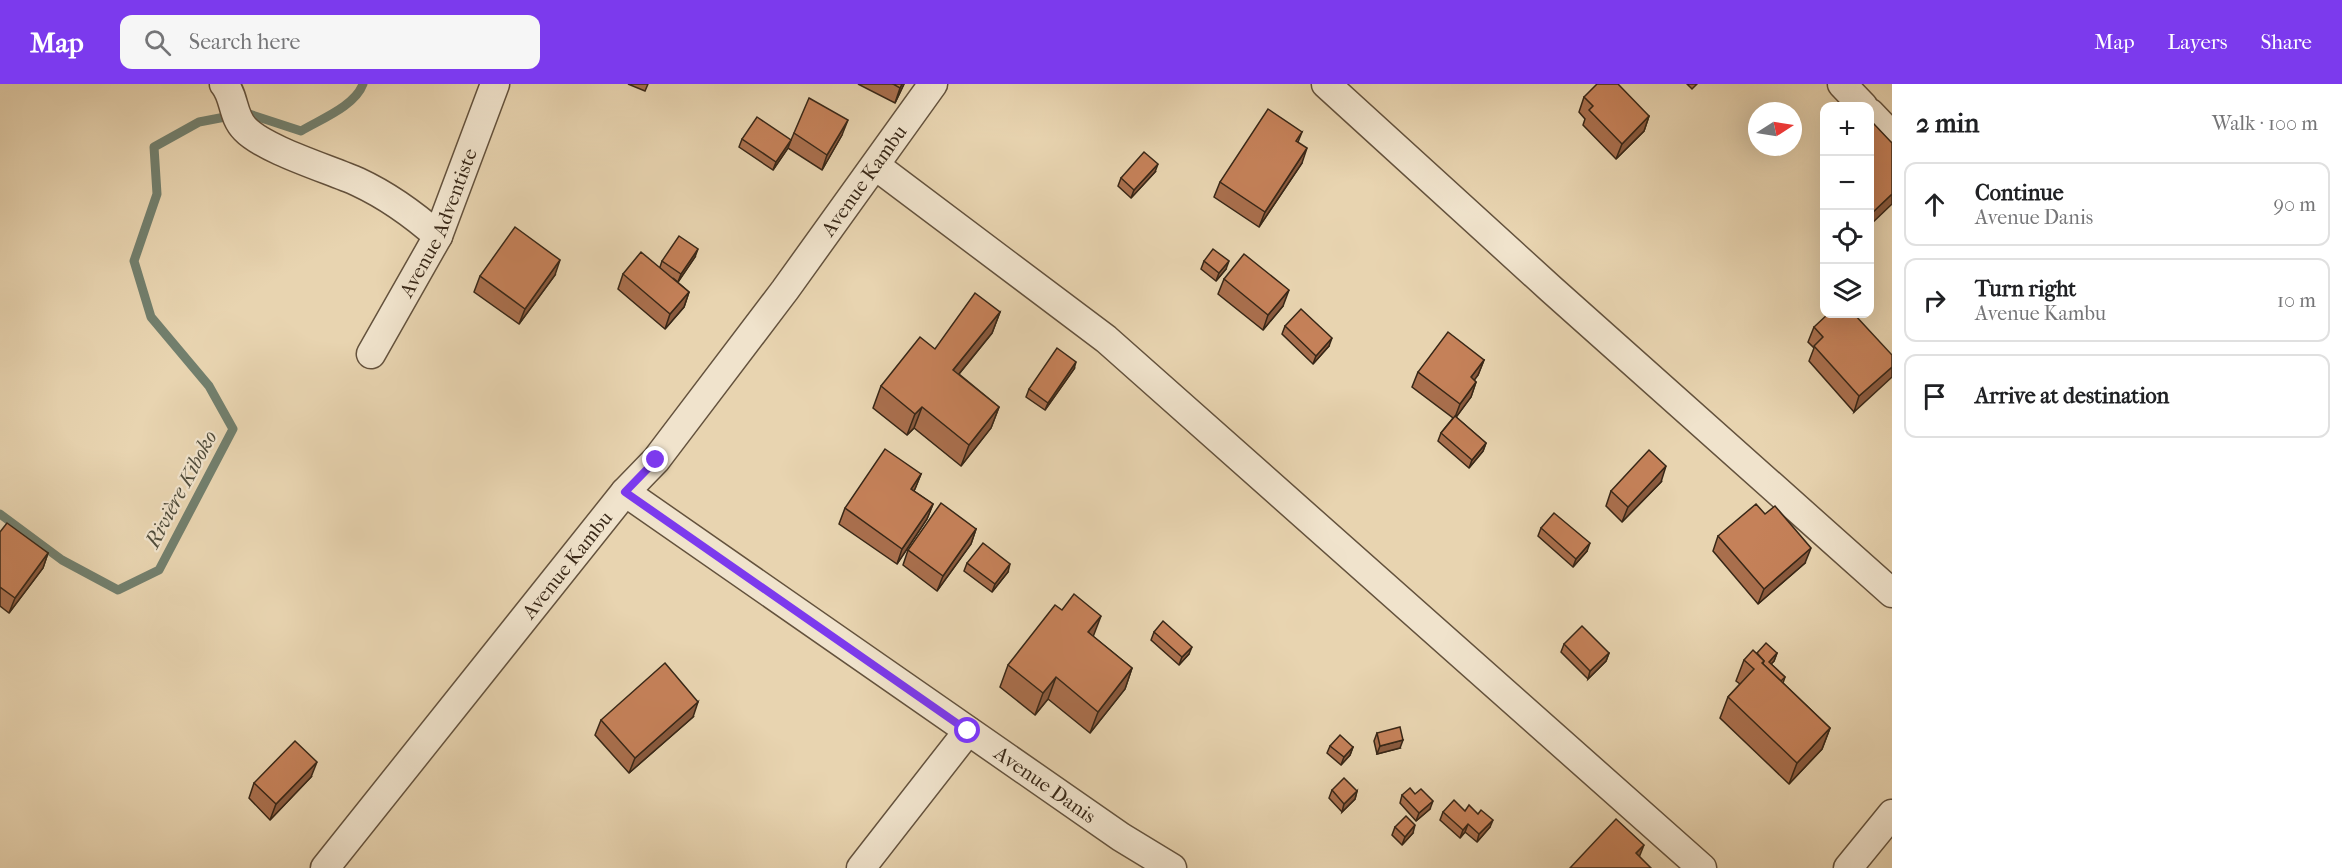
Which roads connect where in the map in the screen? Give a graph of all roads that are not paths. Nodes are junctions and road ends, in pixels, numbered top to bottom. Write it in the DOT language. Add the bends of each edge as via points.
graph roads {
  1 [pos="224,84"];
  2 [pos="495,84"];
  3 [pos="933,84"];
  4 [pos="1326,84"];
  5 [pos="1842,84"];
  6 [pos="1859,102"];
  7 [pos="1874,118"];
  8 [pos="1892,136"];
  9 [pos="876,166"];
  10 [pos="438,236"];
  11 [pos="371,354"];
  12 [pos="625,492"];
  13 [pos="1892,593"];
  14 [pos="968,731"];
  15 [pos="1892,814"];
  16 [pos="325,868"];
  17 [pos="861,868"];
  18 [pos="1172,868"];
  19 [pos="1702,868"];
  20 [pos="1848,868"];
  1 -- 10 [label="street" via="246,130 283,151 382,194"];
  2 -- 10 [label="street, Avenue Adventiste"];
  3 -- 9 [label="street, Avenue Kambu"];
  4 -- 13 [label="street"];
  5 -- 6 [label="street"];
  7 -- 8 [label="street"];
  9 -- 12 [label="street, Avenue Kambu" via="695,410"];
  9 -- 19 [label="street" via="1106,339"];
  10 -- 11 [label="street, Avenue Adventiste"];
  12 -- 14 [label="street, Avenue Danis"];
  12 -- 16 [label="street, Avenue Kambu"];
  14 -- 17 [label="street"];
  14 -- 18 [label="street, Avenue Danis"];
  15 -- 20 [label="street"];
}
